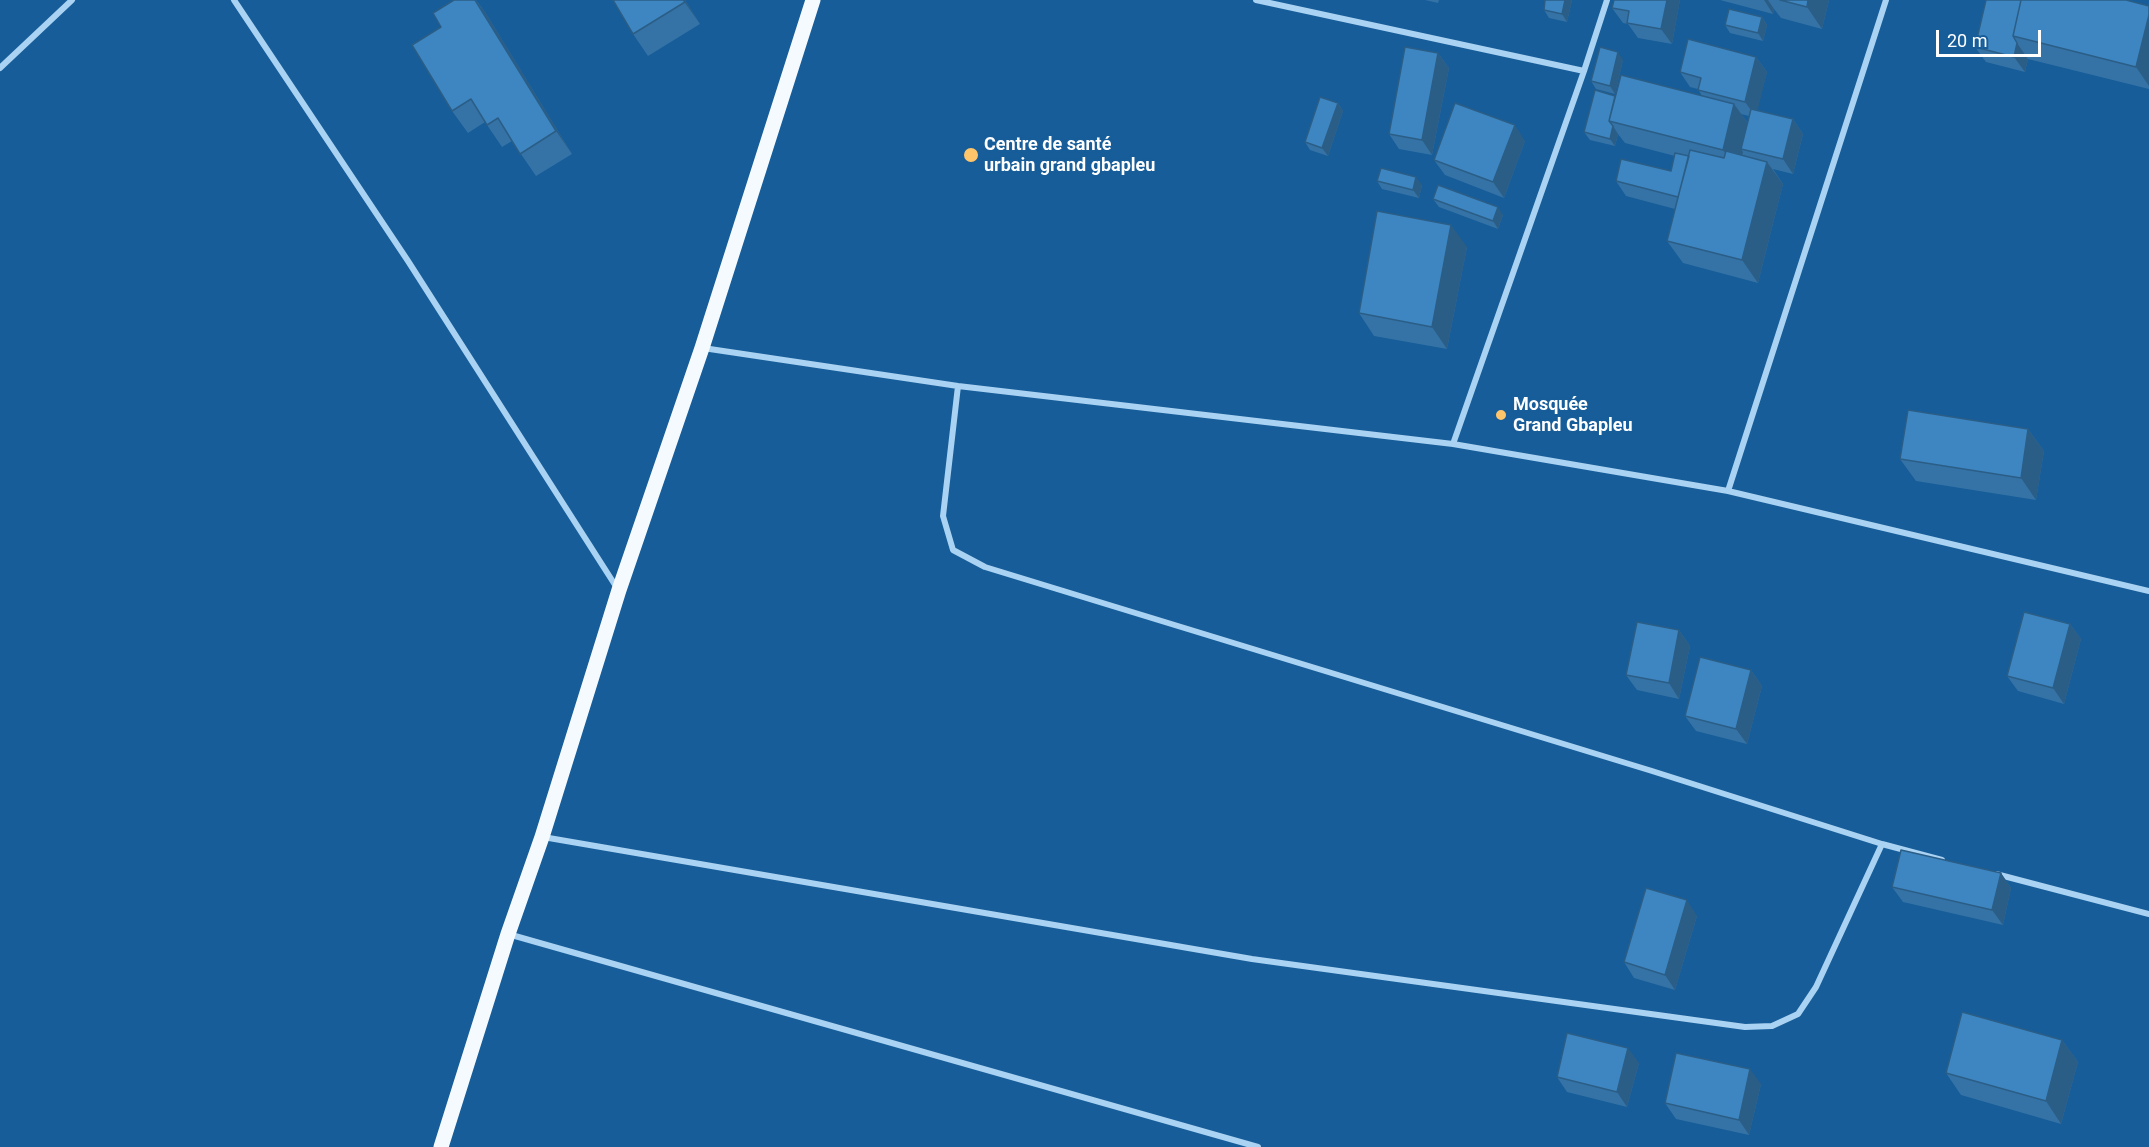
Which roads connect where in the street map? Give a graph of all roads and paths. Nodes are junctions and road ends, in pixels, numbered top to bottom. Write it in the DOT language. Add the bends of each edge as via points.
graph roads {
  1 [pos="72,0"];
  2 [pos="234,0"];
  3 [pos="813,0"];
  4 [pos="1256,0"];
  5 [pos="1607,0"];
  6 [pos="1886,0"];
  7 [pos="0,68"];
  8 [pos="1584,71"];
  9 [pos="702,348"];
  10 [pos="958,386"];
  11 [pos="1453,444"];
  12 [pos="1728,491"];
  13 [pos="619,591"];
  14 [pos="2149,591"];
  15 [pos="542,837"];
  16 [pos="1882,844"];
  17 [pos="1952,862"];
  18 [pos="1986,872"];
  19 [pos="2149,914"];
  20 [pos="508,934"];
  21 [pos="441,1147"];
  22 [pos="1258,1147"];
  1 -- 7 [label="street"];
  2 -- 13 [label="street" via="408,261"];
  3 -- 9 [label="main road"];
  4 -- 8 [label="street"];
  5 -- 8 [label="street"];
  6 -- 12 [label="street"];
  8 -- 11 [label="street"];
  9 -- 10 [label="street"];
  9 -- 13 [label="main road"];
  10 -- 11 [label="street"];
  10 -- 16 [label="street" via="943,516 953,550 985,567"];
  11 -- 12 [label="street"];
  12 -- 14 [label="street"];
  13 -- 15 [label="main road"];
  15 -- 16 [label="street" via="1252,959 1745,1027 1772,1026 1798,1014 1816,987"];
  15 -- 20 [label="main road"];
  16 -- 17 [label="street"];
  18 -- 19 [label="street"];
  20 -- 21 [label="main road"];
  20 -- 22 [label="street"];
}
